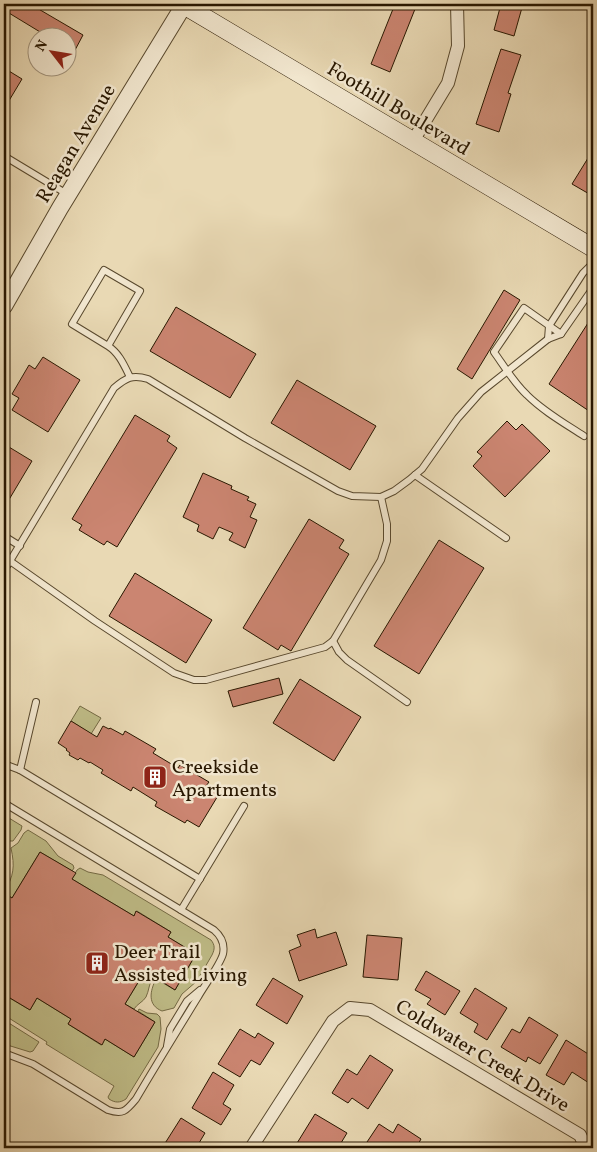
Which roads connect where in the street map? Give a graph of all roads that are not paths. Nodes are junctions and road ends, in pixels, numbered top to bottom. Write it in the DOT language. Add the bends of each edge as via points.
graph roads {
  1 [pos="184,4"];
  2 [pos="457,4"];
  3 [pos="413,141"];
  4 [pos="4,156"];
  5 [pos="68,194"];
  6 [pos="593,248"];
  7 [pos="593,263"];
  8 [pos="593,288"];
  9 [pos="4,306"];
  10 [pos="549,326"];
  11 [pos="561,334"];
  12 [pos="548,339"];
  13 [pos="108,346"];
  14 [pos="507,370"];
  15 [pos="130,377"];
  16 [pos="584,436"];
  17 [pos="415,475"];
  18 [pos="381,497"];
  19 [pos="4,536"];
  20 [pos="506,538"];
  21 [pos="20,546"];
  22 [pos="10,561"];
  23 [pos="4,571"];
  24 [pos="333,641"];
  25 [pos="36,702"];
  26 [pos="407,702"];
  27 [pos="4,764"];
  28 [pos="20,770"];
  29 [pos="4,803"];
  30 [pos="244,806"];
  31 [pos="200,878"];
  32 [pos="181,910"];
  33 [pos="4,1053"];
  34 [pos="251,1148"];
  35 [pos="586,1148"];
  1 -- 3 [label="main road, Foothill Boulevard"];
  1 -- 5 [label="street, Reagan Avenue"];
  2 -- 3 [label="street" via="458,46 448,83"];
  3 -- 6 [label="main road, Foothill Boulevard"];
  4 -- 5 [label="lane"];
  5 -- 9 [label="street, Reagan Avenue"];
  7 -- 10 [label="lane" via="582,273"];
  8 -- 11 [label="lane"];
  10 -- 11 [label="lane"];
  10 -- 12 [label="lane"];
  10 -- 14 [label="lane" via="524,308 494,352"];
  11 -- 12 [label="lane"];
  12 -- 14 [label="lane"];
  13 -- 13 [label="lane" via="72,324 104,270 140,291"];
  13 -- 15 [label="lane" via="118,355"];
  14 -- 16 [label="lane" via="526,395"];
  14 -- 17 [label="lane" via="458,418"];
  15 -- 18 [label="lane" via="148,379 338,492"];
  15 -- 21 [label="lane" via="114,388"];
  17 -- 18 [label="lane"];
  17 -- 20 [label="lane"];
  18 -- 24 [label="lane" via="388,524 381,560"];
  19 -- 21 [label="lane"];
  21 -- 22 [label="lane"];
  22 -- 23 [label="lane"];
  22 -- 24 [label="lane" via="174,673 194,680 206,680 316,650"];
  24 -- 26 [label="lane" via="347,660"];
  25 -- 28 [label="lane"];
  27 -- 28 [label="lane"];
  28 -- 31 [label="lane"];
  29 -- 32 [label="lane"];
  30 -- 31 [label="lane"];
  31 -- 32 [label="lane"];
  32 -- 33 [label="lane" via="221,936 223,953 136,1099 123,1112 108,1110 32,1064"];
  34 -- 35 [label="street, Coldwater Creek Drive" via="333,1021 350,1008 370,1010 580,1135"];
}
